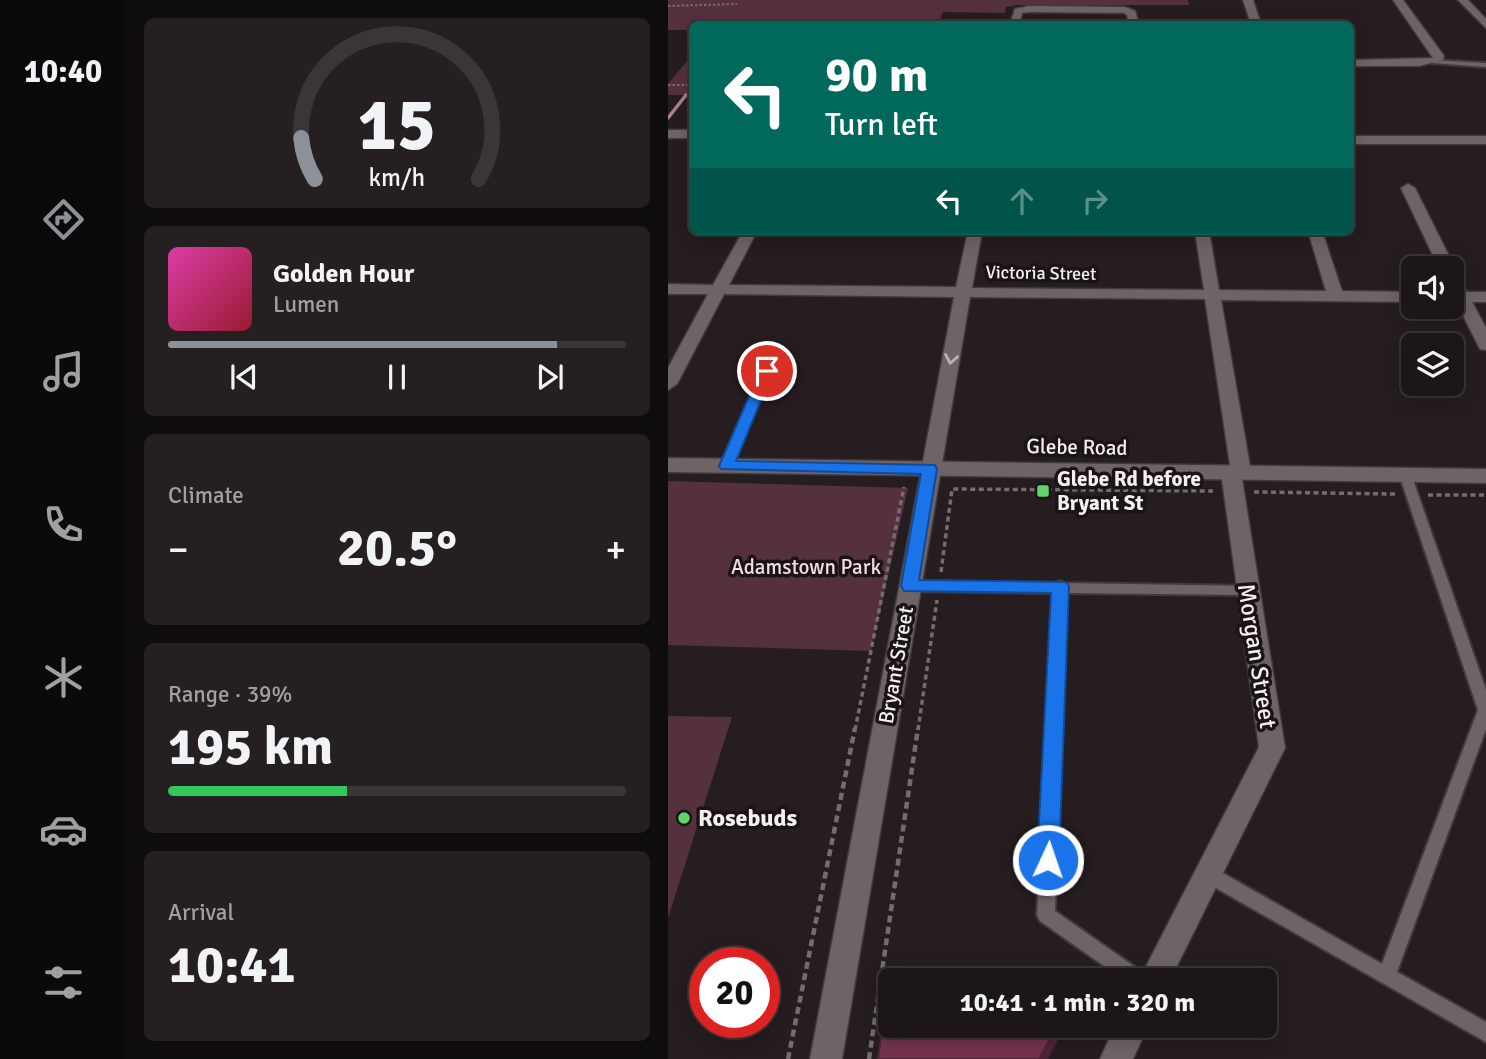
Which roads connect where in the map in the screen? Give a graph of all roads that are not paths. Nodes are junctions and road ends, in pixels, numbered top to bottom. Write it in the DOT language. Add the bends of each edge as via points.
graph roads {
  1 [pos="1248,0"];
  2 [pos="1398,0"];
  3 [pos="1463,0"];
  4 [pos="1016,21"];
  5 [pos="1133,21"];
  6 [pos="1255,21"];
  7 [pos="1485,25"];
  8 [pos="1434,62"];
  9 [pos="1354,63"];
  10 [pos="1485,65"];
  11 [pos="668,134"];
  12 [pos="689,134"];
  13 [pos="1354,140"];
  14 [pos="1485,140"];
  15 [pos="1408,188"];
  16 [pos="748,235"];
  17 [pos="974,235"];
  18 [pos="1203,235"];
  19 [pos="1316,235"];
  20 [pos="1441,256"];
  21 [pos="668,289"];
  22 [pos="719,290"];
  23 [pos="964,292"];
  24 [pos="1212,295"];
  25 [pos="1335,295"];
  26 [pos="1401,297"];
  27 [pos="1464,297"];
  28 [pos="1485,297"];
  29 [pos="1464,309"];
  30 [pos="1485,345"];
  31 [pos="775,353"];
  32 [pos="668,384"];
  33 [pos="668,465"];
  34 [pos="726,466"];
  35 [pos="929,469"];
  36 [pos="1236,472"];
  37 [pos="1405,474"];
  38 [pos="1485,475"];
  39 [pos="924,586"];
  40 [pos="1060,586"];
  41 [pos="1247,590"];
  42 [pos="1208,874"];
  43 [pos="1122,968"];
  44 [pos="1160,968"];
  45 [pos="1387,974"];
  46 [pos="1485,1033"];
  47 [pos="1126,1038"];
  48 [pos="826,1059"];
  49 [pos="1116,1059"];
  1 -- 6 [label="street"];
  2 -- 8 [label="street" via="1439,57"];
  3 -- 7 [label="street"];
  4 -- 5 [label="street" via="1018,10 1129,11"];
  8 -- 9 [label="street"];
  8 -- 10 [label="lane"];
  11 -- 12 [label="street"];
  13 -- 14 [label="street"];
  15 -- 20 [label="street"];
  16 -- 22 [label="street"];
  17 -- 23 [label="street, Bryant Street"];
  18 -- 24 [label="street, Morgan Street"];
  19 -- 25 [label="street"];
  21 -- 22 [label="street, Victoria Street"];
  22 -- 23 [label="street, Victoria Street"];
  22 -- 32 [label="street"];
  23 -- 24 [label="street, Victoria Street"];
  23 -- 35 [label="street, Bryant Street, one-way"];
  24 -- 25 [label="street, Victoria Street"];
  24 -- 36 [label="street, Morgan Street"];
  25 -- 26 [label="street, Victoria Street"];
  27 -- 28 [label="street"];
  29 -- 30 [label="street"];
  31 -- 34 [label="lane"];
  33 -- 34 [label="street, Glebe Road"];
  34 -- 35 [label="street, Glebe Road"];
  35 -- 36 [label="street, Glebe Road"];
  35 -- 39 [label="street, Bryant Street"];
  36 -- 37 [label="street, Glebe Road"];
  36 -- 41 [label="street, Morgan Street"];
  37 -- 38 [label="street, Glebe Road"];
  37 -- 45 [label="lane" via="1485,710"];
  39 -- 40 [label="lane"];
  39 -- 48 [label="street, Bryant Street"];
  40 -- 41 [label="lane"];
  40 -- 43 [label="lane" via="1046,915"];
  41 -- 42 [label="street, Morgan Street" via="1272,748"];
  42 -- 44 [label="street, Morgan Street"];
  42 -- 45 [label="lane"];
  45 -- 46 [label="lane"];
  47 -- 49 [label="street"];
}
